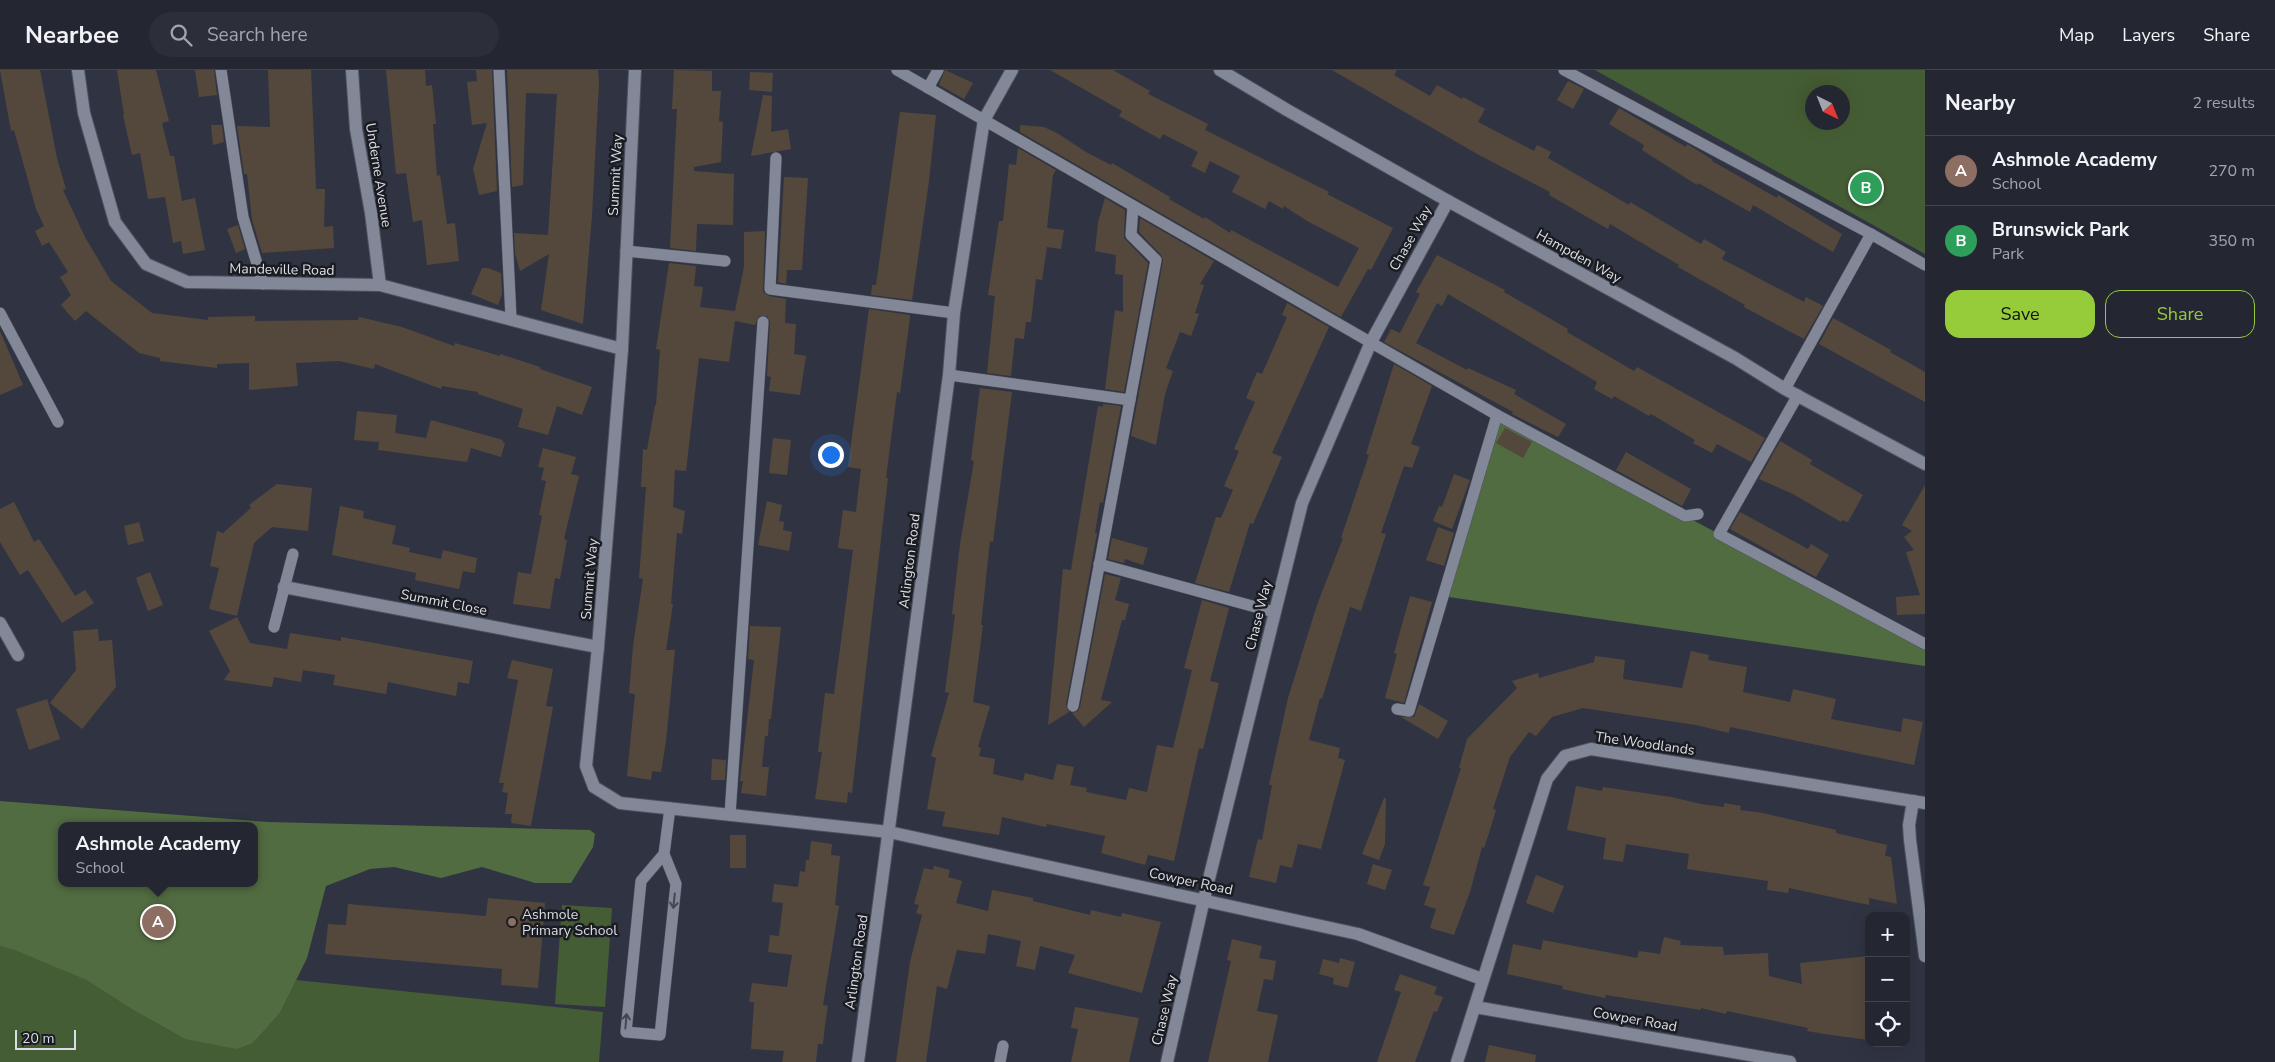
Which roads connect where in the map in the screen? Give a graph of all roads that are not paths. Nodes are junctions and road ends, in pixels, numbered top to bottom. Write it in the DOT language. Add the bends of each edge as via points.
graph roads {
  1 [pos="78,70"];
  2 [pos="221,70"];
  3 [pos="352,70"];
  4 [pos="499,70"];
  5 [pos="635,70"];
  6 [pos="897,70"];
  7 [pos="938,70"];
  8 [pos="1012,70"];
  9 [pos="1220,70"];
  10 [pos="1564,70"];
  11 [pos="928,88"];
  12 [pos="984,120"];
  13 [pos="776,158"];
  14 [pos="1448,201"];
  15 [pos="1133,206"];
  16 [pos="1871,234"];
  17 [pos="626,251"];
  18 [pos="725,261"];
  19 [pos="1925,265"];
  20 [pos="263,284"];
  21 [pos="380,285"];
  22 [pos="0,313"];
  23 [pos="954,313"];
  24 [pos="511,318"];
  25 [pos="763,322"];
  26 [pos="1371,342"];
  27 [pos="622,349"];
  28 [pos="949,375"];
  29 [pos="1786,389"];
  30 [pos="1798,395"];
  31 [pos="1130,400"];
  32 [pos="1497,416"];
  33 [pos="58,422"];
  34 [pos="1925,464"];
  35 [pos="1698,514"];
  36 [pos="293,554"];
  37 [pos="1099,564"];
  38 [pos="284,587"];
  39 [pos="1274,612"];
  40 [pos="0,623"];
  41 [pos="274,627"];
  42 [pos="1925,644"];
  43 [pos="598,647"];
  44 [pos="18,655"];
  45 [pos="1073,706"];
  46 [pos="1397,709"];
  47 [pos="1919,802"];
  48 [pos="670,808"];
  49 [pos="730,815"];
  50 [pos="889,832"];
  51 [pos="664,854"];
  52 [pos="1204,899"];
  53 [pos="1925,956"];
  54 [pos="1482,979"];
  55 [pos="1476,1007"];
  56 [pos="1003,1046"];
  57 [pos="1719,1049"];
  58 [pos="858,1062"];
  59 [pos="1000,1062"];
  60 [pos="1167,1062"];
  61 [pos="1457,1062"];
  62 [pos="1716,1062"];
  63 [pos="1790,1062"];
  1 -- 20 [label="street, Mandeville Road" via="84,113 115,222 146,264 187,282"];
  2 -- 20 [label="lane" via="242,217"];
  3 -- 21 [label="street, Underne Avenue" via="356,129"];
  4 -- 24 [label="lane"];
  5 -- 17 [label="street, Summit Way"];
  6 -- 11 [label="lane"];
  7 -- 11 [label="lane"];
  8 -- 12 [label="street, Arlington Road"];
  9 -- 14 [label="street, Hampden Way"];
  10 -- 16 [label="lane"];
  11 -- 12 [label="lane"];
  12 -- 15 [label="lane"];
  12 -- 23 [label="street, Arlington Road"];
  13 -- 23 [label="lane" via="770,289"];
  14 -- 26 [label="street, Chase Way"];
  14 -- 29 [label="street, Hampden Way"];
  15 -- 26 [label="lane"];
  15 -- 31 [label="lane" via="1131,235 1156,260"];
  16 -- 19 [label="lane"];
  16 -- 29 [label="lane"];
  17 -- 18 [label="lane"];
  17 -- 27 [label="street, Summit Way"];
  20 -- 21 [label="street, Mandeville Road"];
  21 -- 24 [label="street, Mandeville Road"];
  22 -- 33 [label="lane"];
  23 -- 28 [label="street, Arlington Road"];
  24 -- 27 [label="street, Mandeville Road"];
  25 -- 49 [label="lane"];
  26 -- 32 [label="lane"];
  26 -- 39 [label="street, Chase Way" via="1302,503"];
  27 -- 43 [label="street, Summit Way"];
  28 -- 31 [label="lane"];
  28 -- 50 [label="street, Arlington Road"];
  29 -- 30 [label="street, Hampden Way"];
  30 -- 34 [label="street, Hampden Way"];
  30 -- 42 [label="lane" via="1719,534"];
  31 -- 37 [label="lane"];
  32 -- 35 [label="lane" via="1684,516"];
  32 -- 46 [label="lane" via="1409,711"];
  36 -- 38 [label="lane"];
  37 -- 39 [label="lane"];
  37 -- 45 [label="lane"];
  38 -- 41 [label="lane"];
  38 -- 43 [label="street, Summit Close"];
  39 -- 52 [label="street, Chase Way"];
  40 -- 44 [label="street"];
  43 -- 48 [label="street, Summit Way" via="586,766 594,787 620,802"];
  47 -- 53 [label="street" via="1909,825"];
  47 -- 54 [label="street, The Woodlands" via="1591,749 1565,756 1547,779"];
  48 -- 49 [label="street, Summit Way"];
  48 -- 51 [label="lane"];
  49 -- 50 [label="street, Summit Way"];
  50 -- 52 [label="street, Cowper Road"];
  50 -- 58 [label="street, Arlington Road"];
  51 -- 51 [label="lane, one-way" via="676,884 660,1035 626,1032 641,881"];
  52 -- 54 [label="street, Cowper Road" via="1358,934"];
  52 -- 60 [label="street, Chase Way"];
  54 -- 55 [label="street, The Woodlands"];
  55 -- 57 [label="street, Cowper Road"];
  55 -- 61 [label="street, The Woodlands"];
  56 -- 59 [label="lane"];
  57 -- 62 [label="street"];
  57 -- 63 [label="street, Cowper Road"];
}
